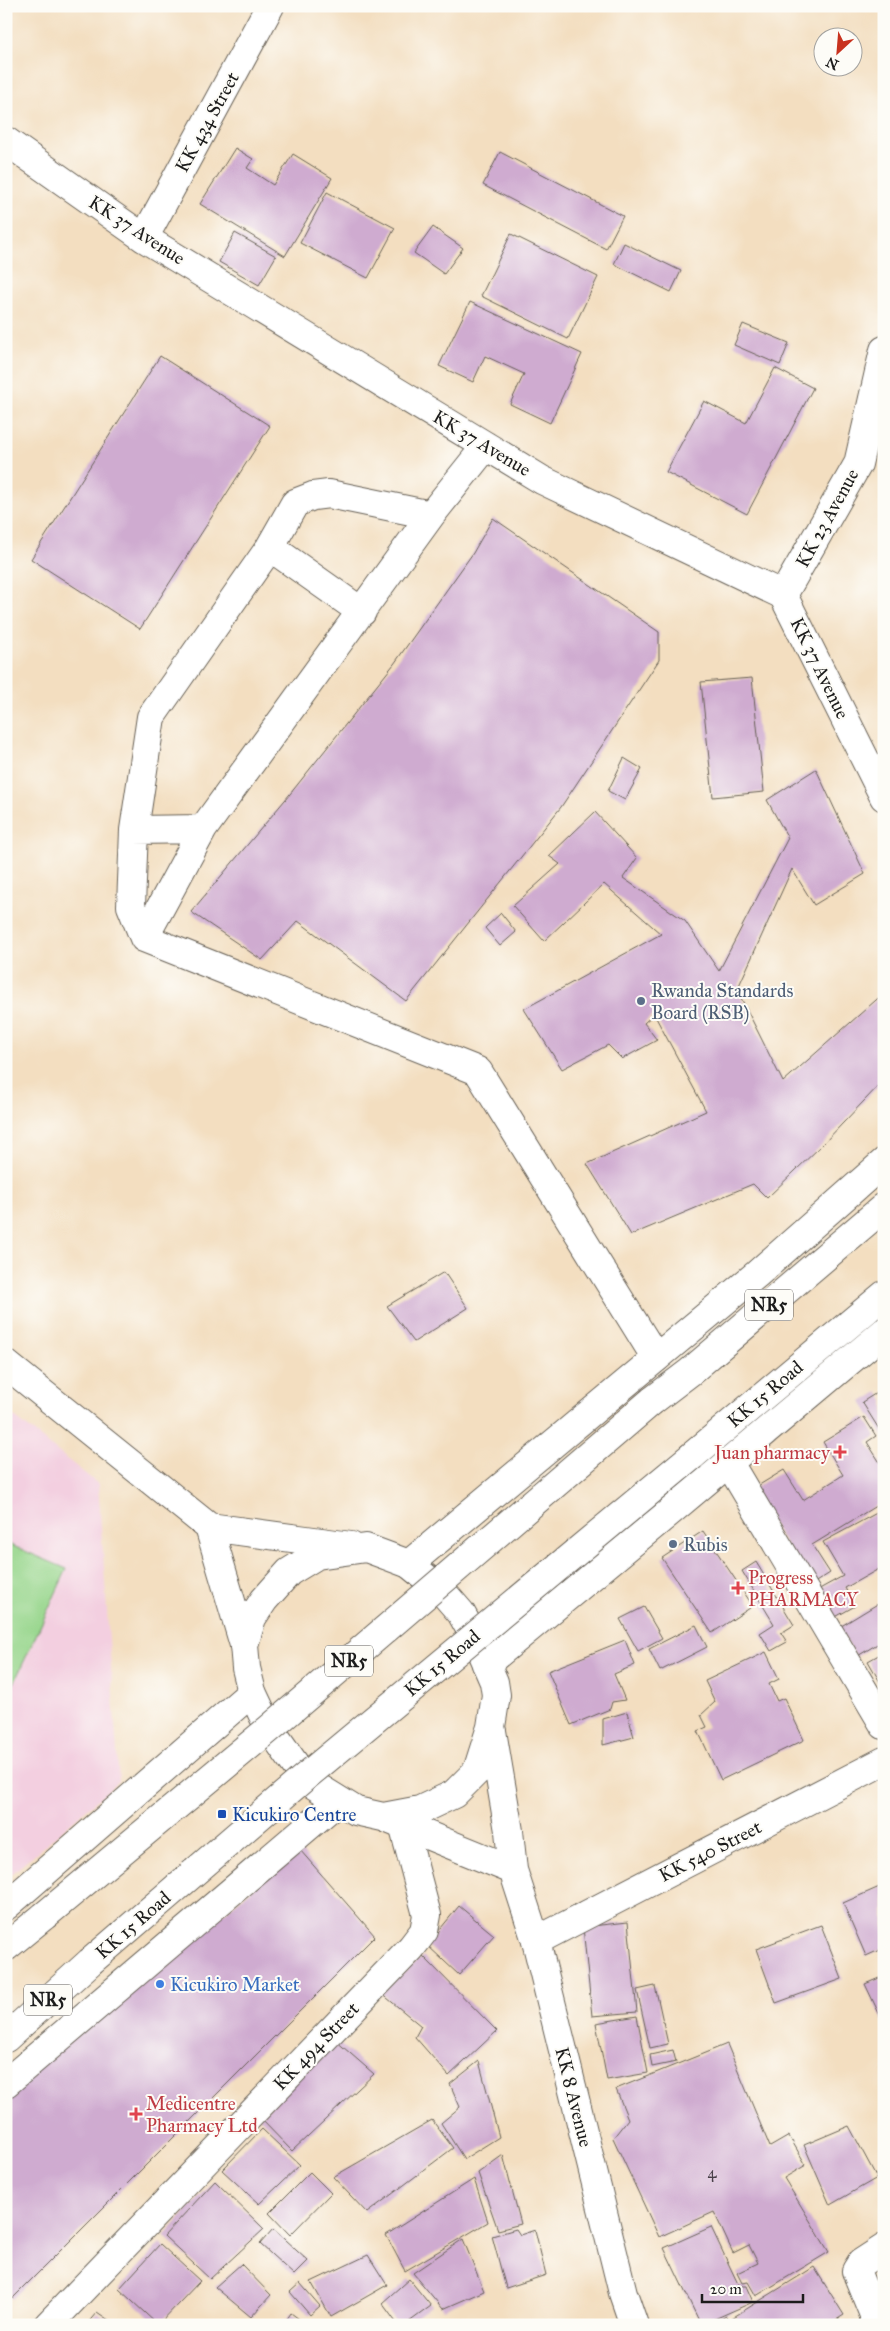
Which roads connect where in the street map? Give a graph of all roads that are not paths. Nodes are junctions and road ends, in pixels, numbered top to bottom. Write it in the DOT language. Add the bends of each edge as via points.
graph roads {
  1 [pos="270,6"];
  2 [pos="6,141"];
  3 [pos="144,238"];
  4 [pos="884,350"];
  5 [pos="486,446"];
  6 [pos="431,515"];
  7 [pos="270,548"];
  8 [pos="784,595"];
  9 [pos="362,612"];
  10 [pos="884,797"];
  11 [pos="203,829"];
  12 [pos="134,830"];
  13 [pos="144,938"];
  14 [pos="884,1162"];
  15 [pos="884,1207"];
  16 [pos="884,1295"];
  17 [pos="884,1332"];
  18 [pos="656,1358"];
  19 [pos="6,1364"];
  20 [pos="729,1462"];
  21 [pos="209,1527"];
  22 [pos="366,1548"];
  23 [pos="409,1564"];
  24 [pos="244,1645"];
  25 [pos="486,1664"];
  26 [pos="252,1692"];
  27 [pos="884,1725"];
  28 [pos="491,1727"];
  29 [pos="884,1761"];
  30 [pos="338,1801"];
  31 [pos="393,1821"];
  32 [pos="513,1870"];
  33 [pos="6,1906"];
  34 [pos="536,1942"];
  35 [pos="6,1947"];
  36 [pos="6,2038"];
  37 [pos="6,2083"];
  38 [pos="884,2248"];
  39 [pos="48,2325"];
  40 [pos="634,2325"];
  41 [pos="874,2325"];
  1 -- 3 [label="main road, KK 434 Street"];
  2 -- 3 [label="main road, KK 37 Avenue"];
  3 -- 5 [label="main road, KK 37 Avenue"];
  4 -- 8 [label="main road, KK 23 Avenue" via="858,464"];
  5 -- 6 [label="main road"];
  5 -- 8 [label="main road, KK 37 Avenue" via="542,480"];
  6 -- 7 [label="main road" via="329,494 313,496 295,503"];
  6 -- 9 [label="main road"];
  7 -- 9 [label="main road"];
  7 -- 12 [label="main road" via="151,716"];
  8 -- 10 [label="main road, KK 37 Avenue"];
  9 -- 11 [label="main road"];
  11 -- 12 [label="main road"];
  11 -- 13 [label="main road"];
  12 -- 13 [label="main road" via="131,906"];
  13 -- 18 [label="main road" via="478,1071"];
  14 -- 18 [label="main road" via="758,1274"];
  15 -- 35 [label="main road, NR5, bridge" via="269,1729"];
  16 -- 36 [label="main road, KK 15 Road / NR5, bridge" via="305,1777"];
  17 -- 20 [label="main road"];
  18 -- 23 [label="main road"];
  19 -- 21 [label="main road"];
  20 -- 25 [label="main road"];
  20 -- 27 [label="main road"];
  21 -- 22 [label="main road"];
  21 -- 24 [label="main road"];
  22 -- 23 [label="main road"];
  22 -- 24 [label="main road" via="317,1555 289,1572 252,1618"];
  23 -- 25 [label="main road" via="442,1590 461,1613"];
  24 -- 26 [label="main road"];
  25 -- 28 [label="main road" via="496,1695"];
  26 -- 30 [label="main road" via="268,1726 306,1780"];
  26 -- 33 [label="main road"];
  28 -- 31 [label="main road" via="477,1771 454,1794"];
  28 -- 32 [label="main road, KK 8 Avenue"];
  29 -- 34 [label="main road, KK 540 Street"];
  30 -- 31 [label="main road" via="356,1811"];
  30 -- 37 [label="main road"];
  31 -- 32 [label="main road"];
  31 -- 39 [label="main road, KK 494 Street" via="427,1915 424,1931"];
  32 -- 34 [label="main road, KK 8 Avenue"];
  34 -- 40 [label="main road, KK 8 Avenue" via="623,2293"];
  38 -- 41 [label="main road" via="861,2263 856,2271 874,2315"];
}
